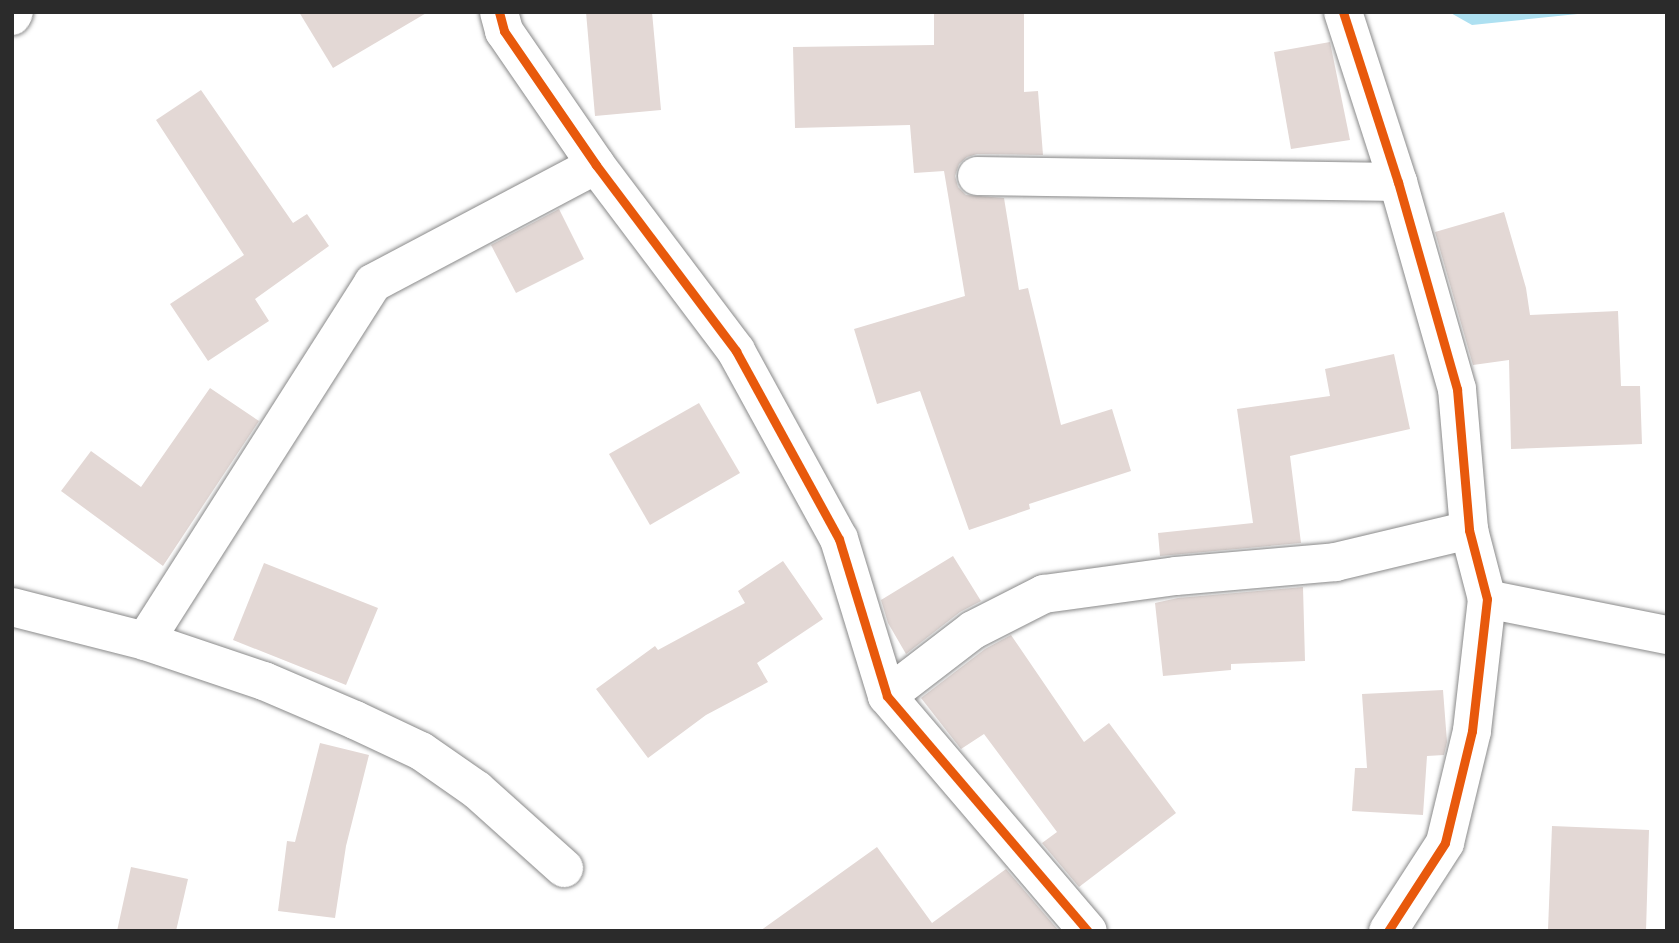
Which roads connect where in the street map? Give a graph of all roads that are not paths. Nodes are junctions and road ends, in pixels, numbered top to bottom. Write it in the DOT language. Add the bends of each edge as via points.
graph roads {
  1 [pos="499,12"];
  2 [pos="1343,12"];
  3 [pos="596,165"];
  4 [pos="977,176"];
  5 [pos="1398,182"];
  6 [pos="1469,530"];
  7 [pos="1487,599"];
  8 [pos="12,607"];
  9 [pos="1667,635"];
  10 [pos="145,641"];
  11 [pos="887,696"];
  12 [pos="564,868"];
  13 [pos="1087,931"];
  14 [pos="1388,931"];
  1 -- 3 [label="street" via="504,31"];
  2 -- 5 [label="street"];
  3 -- 10 [label="street" via="373,283"];
  3 -- 11 [label="street" via="736,351 839,539"];
  4 -- 5 [label="street"];
  5 -- 6 [label="street" via="1457,390"];
  6 -- 7 [label="street"];
  6 -- 11 [label="street" via="1335,562 1044,594 973,631"];
  7 -- 9 [label="street"];
  7 -- 14 [label="street" via="1472,732 1445,843"];
  8 -- 10 [label="street"];
  10 -- 12 [label="street" via="264,681 421,751 477,790"];
  11 -- 13 [label="street"];
}
